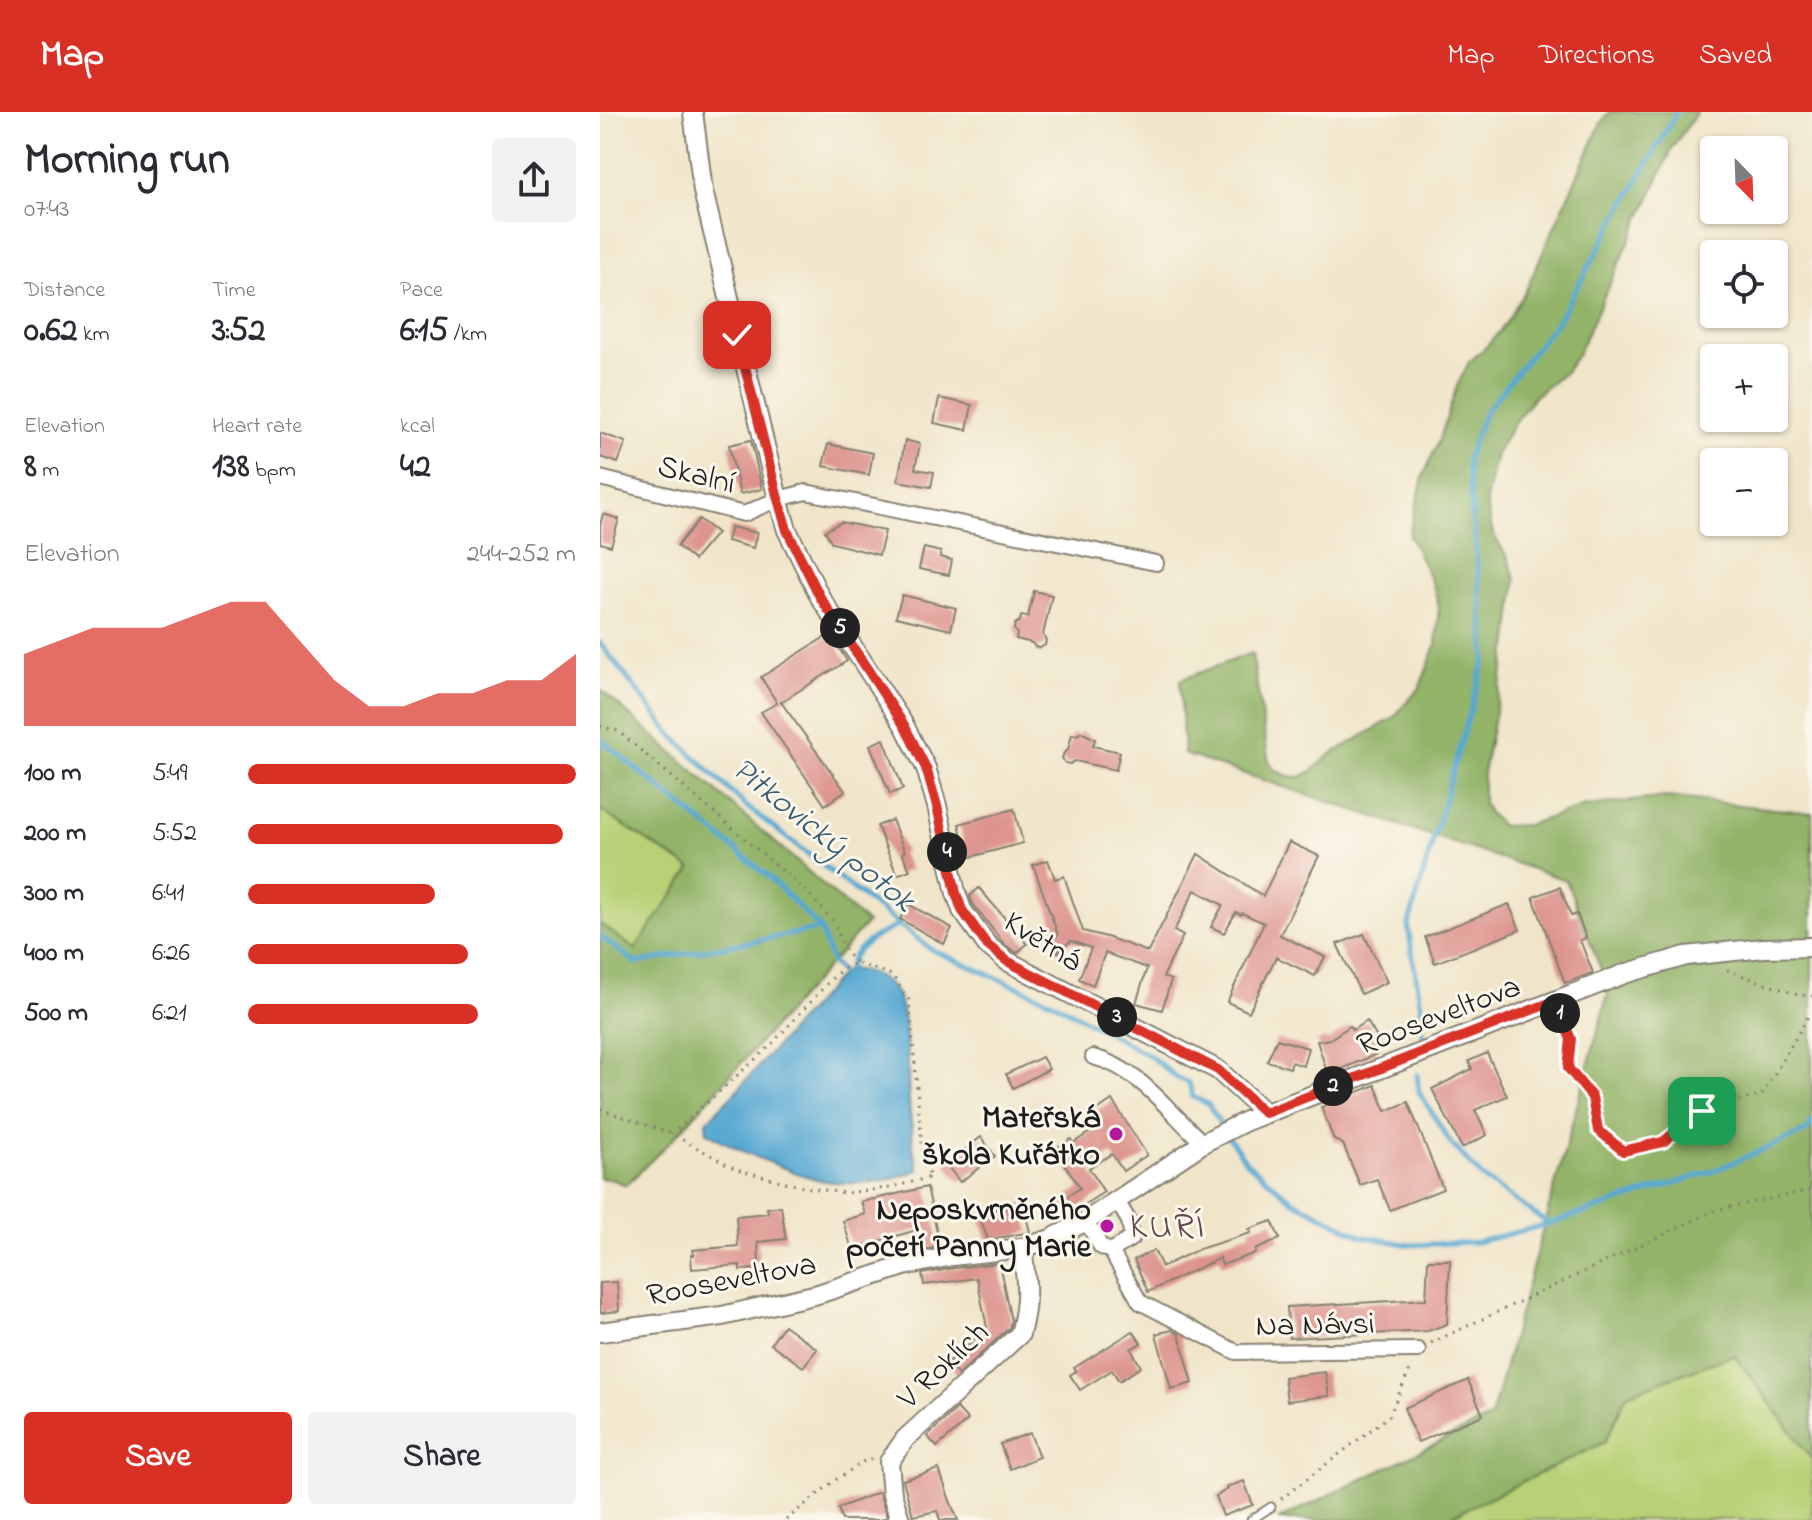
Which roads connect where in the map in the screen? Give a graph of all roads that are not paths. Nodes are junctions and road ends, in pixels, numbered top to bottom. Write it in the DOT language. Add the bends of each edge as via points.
graph roads {
  1 [pos="693,112"];
  2 [pos="600,478"];
  3 [pos="778,499"];
  4 [pos="1156,563"];
  5 [pos="1812,947"];
  6 [pos="1093,1057"];
  7 [pos="1265,1113"];
  8 [pos="1208,1141"];
  9 [pos="1117,1201"];
  10 [pos="1086,1221"];
  11 [pos="1022,1248"];
  12 [pos="1111,1251"];
  13 [pos="600,1332"];
  14 [pos="1418,1350"];
  15 [pos="1271,1507"];
  16 [pos="900,1520"];
  17 [pos="1251,1520"];
  1 -- 3 [label="street, Květná" via="703,191"];
  2 -- 3 [label="street, Skalní" via="744,514"];
  3 -- 4 [label="street, Skalní" via="806,492"];
  3 -- 7 [label="street, Květná" via="820,597 926,768 956,893 987,945 1007,961 1218,1070"];
  5 -- 7 [label="street, Rooseveltova" via="1686,956 1624,974"];
  6 -- 8 [label="street" via="1110,1061 1142,1083"];
  7 -- 8 [label="street, Rooseveltova"];
  8 -- 9 [label="street, Rooseveltova"];
  9 -- 10 [label="street, Rooseveltova"];
  9 -- 12 [label="street" via="1132,1238"];
  10 -- 11 [label="street, Rooseveltova"];
  10 -- 12 [label="street, Na Návsi" via="1101,1247"];
  11 -- 13 [label="street, Rooseveltova" via="904,1266 818,1294 722,1316"];
  11 -- 16 [label="street, V Roklích" via="1027,1285 1020,1334 905,1439 889,1462"];
  12 -- 14 [label="street, Na Návsi" via="1140,1302 1236,1352"];
  15 -- 17 [label="lane"];
}
